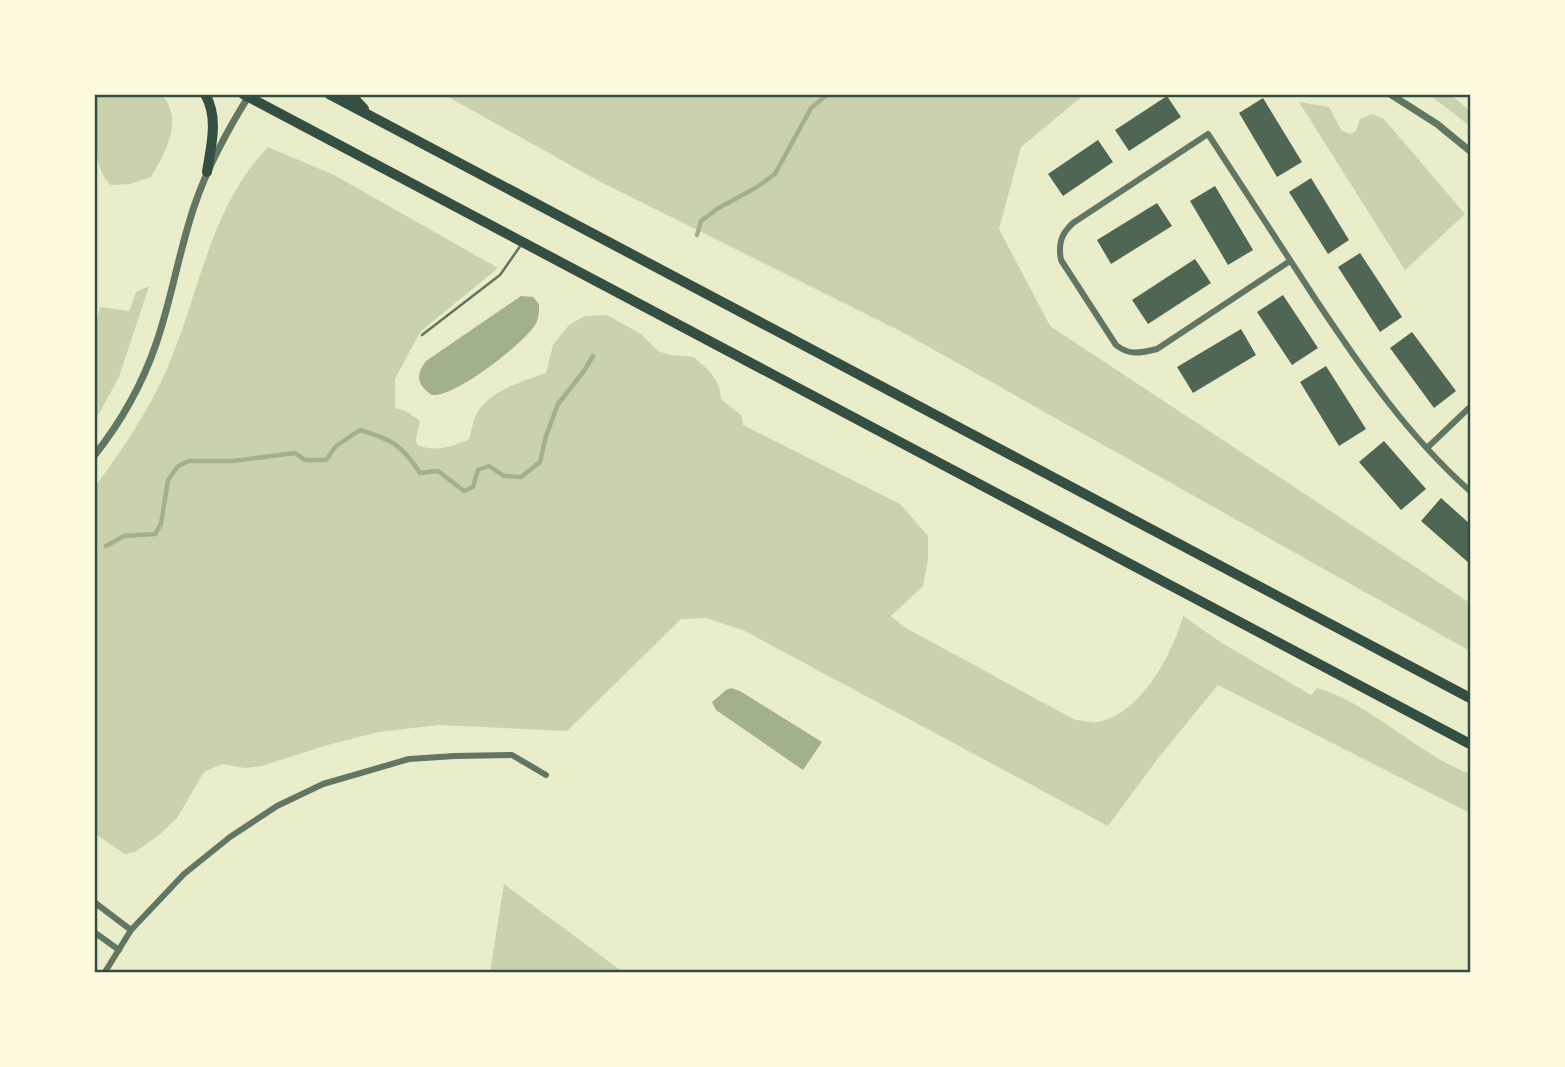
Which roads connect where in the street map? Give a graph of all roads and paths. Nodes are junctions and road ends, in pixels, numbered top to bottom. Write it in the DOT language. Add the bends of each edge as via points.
graph roads {
  1 [pos="205,94"];
  2 [pos="329,94"];
  3 [pos="349,94"];
  4 [pos="1390,94"];
  5 [pos="247,95"];
  6 [pos="375,119"];
  7 [pos="1471,151"];
  8 [pos="207,172"];
  9 [pos="522,242"];
  10 [pos="1290,261"];
  11 [pos="422,335"];
  12 [pos="1471,407"];
  13 [pos="1427,448"];
  14 [pos="94,456"];
  15 [pos="1471,491"];
  16 [pos="1471,698"];
  17 [pos="1471,744"];
  18 [pos="547,775"];
  19 [pos="94,902"];
  20 [pos="131,930"];
  21 [pos="94,932"];
  22 [pos="119,950"];
  23 [pos="105,972"];
  1 -- 8 [label="highway" via="213,120"];
  2 -- 6 [label="highway"];
  3 -- 6 [label="highway"];
  4 -- 7 [label="street"];
  5 -- 8 [label="street"];
  5 -- 9 [label="highway"];
  6 -- 16 [label="highway"];
  8 -- 14 [label="street" via="146,372"];
  9 -- 11 [label="lane" via="500,275"];
  9 -- 17 [label="highway"];
  10 -- 10 [label="street" via="1209,134 1073,223 1060,240 1060,260 1116,345 1134,354 1157,349"];
  10 -- 13 [label="street" via="1388,405"];
  12 -- 13 [label="street"];
  13 -- 15 [label="street"];
  18 -- 20 [label="street" via="512,755 455,756 409,759 323,784 230,836 184,874"];
  19 -- 20 [label="street"];
  20 -- 22 [label="street"];
  21 -- 22 [label="street"];
  22 -- 23 [label="street"];
}
